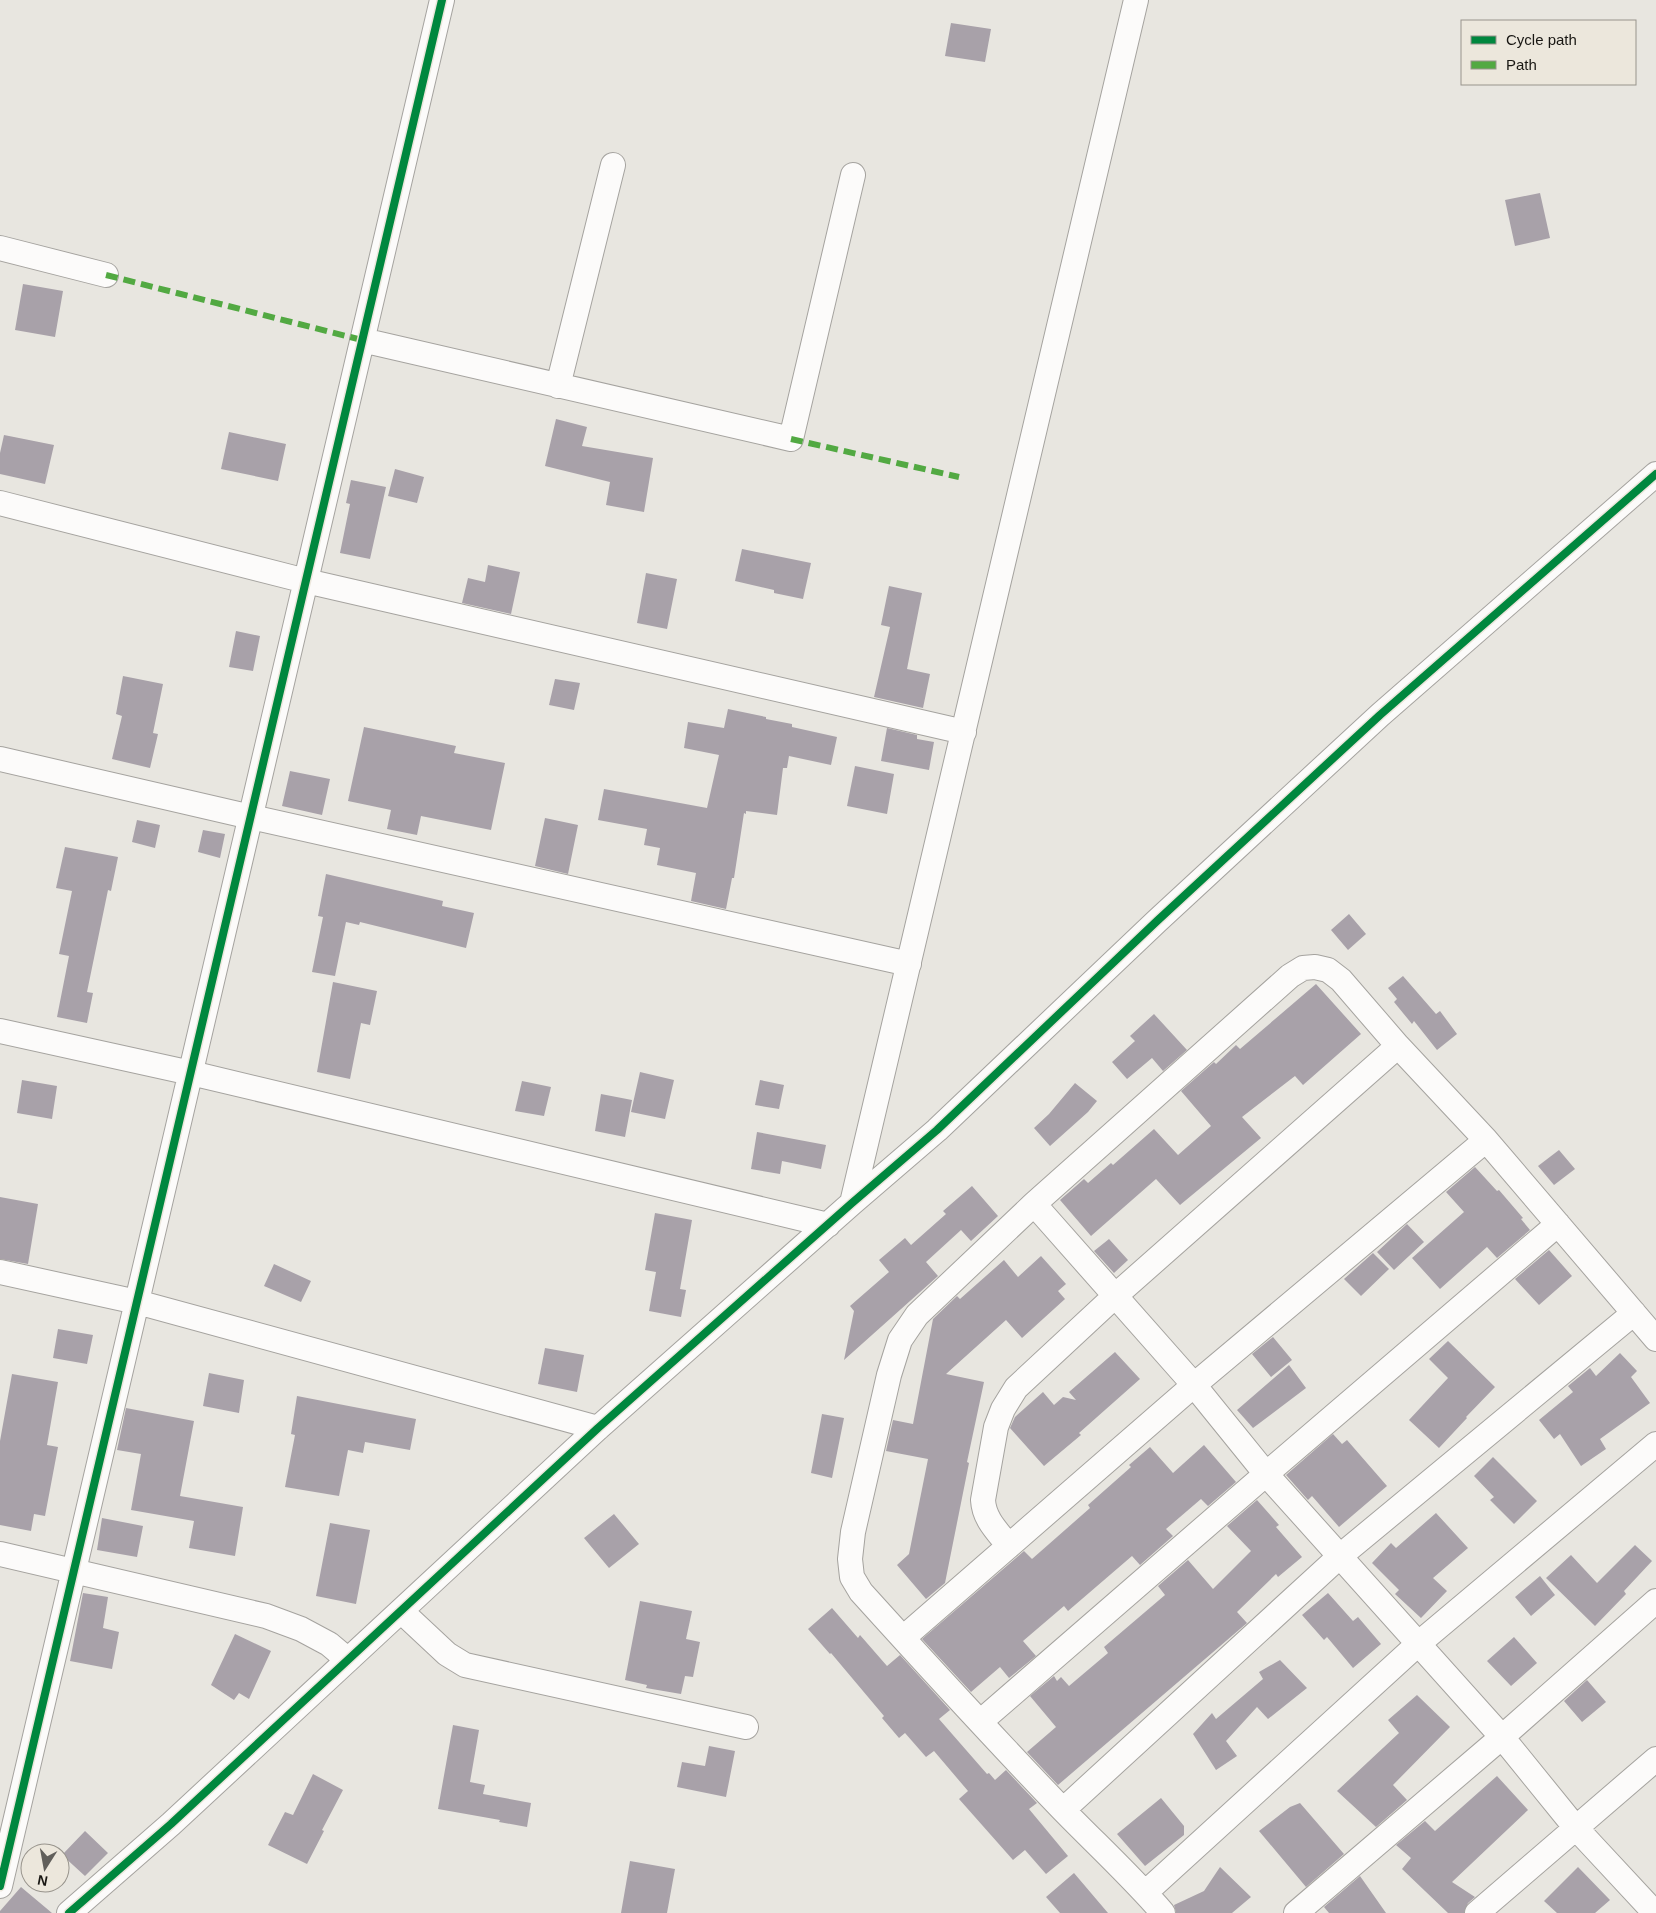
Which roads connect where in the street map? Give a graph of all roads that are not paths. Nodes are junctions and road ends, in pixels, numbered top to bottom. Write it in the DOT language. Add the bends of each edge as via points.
graph roads {
  1 [pos="442,0"];
  2 [pos="1136,0"];
  3 [pos="612,165"];
  4 [pos="853,175"];
  5 [pos="0,248"];
  6 [pos="106,275"];
  7 [pos="362,340"];
  8 [pos="558,386"];
  9 [pos="1656,474"];
  10 [pos="0,503"];
  11 [pos="306,581"];
  12 [pos="964,732"];
  13 [pos="0,759"];
  14 [pos="251,817"];
  15 [pos="909,964"];
  16 [pos="0,1031"];
  17 [pos="1398,1046"];
  18 [pos="191,1073"];
  19 [pos="1486,1140"];
  20 [pos="852,1203"];
  21 [pos="1034,1204"];
  22 [pos="1558,1224"];
  23 [pos="828,1225"];
  24 [pos="0,1272"];
  25 [pos="1115,1296"];
  26 [pos="137,1302"];
  27 [pos="1634,1313"];
  28 [pos="1656,1339"];
  29 [pos="1194,1385"];
  30 [pos="598,1428"];
  31 [pos="1656,1444"];
  32 [pos="1266,1474"];
  33 [pos="1009,1546"];
  34 [pos="0,1554"];
  35 [pos="1340,1556"];
  36 [pos="74,1571"];
  37 [pos="1656,1600"];
  38 [pos="401,1611"];
  39 [pos="903,1638"];
  40 [pos="1418,1644"];
  41 [pos="348,1660"];
  42 [pos="980,1722"];
  43 [pos="746,1727"];
  44 [pos="1502,1736"];
  45 [pos="1656,1758"];
  46 [pos="9,1805"];
  47 [pos="1063,1810"];
  48 [pos="1575,1827"];
  49 [pos="0,1886"];
  50 [pos="1145,1893"];
  51 [pos="69,1913"];
  52 [pos="1163,1913"];
  53 [pos="1296,1913"];
  54 [pos="1477,1913"];
  55 [pos="1655,1913"];
  1 -- 7 [label="street"];
  2 -- 12 [label="street"];
  3 -- 8 [label="street"];
  4 -- 8 [label="street" via="791,439"];
  5 -- 6 [label="street"];
  7 -- 8 [label="street"];
  7 -- 11 [label="street"];
  9 -- 20 [label="street" via="1380,715 937,1130"];
  10 -- 11 [label="street"];
  11 -- 12 [label="street"];
  11 -- 14 [label="street"];
  12 -- 15 [label="street"];
  13 -- 14 [label="street"];
  14 -- 15 [label="street"];
  14 -- 18 [label="street"];
  15 -- 20 [label="street"];
  16 -- 18 [label="street"];
  17 -- 19 [label="street"];
  17 -- 21 [label="street" via="1341,980 1328,970 1303,968 1290,976"];
  17 -- 25 [label="street"];
  18 -- 23 [label="street"];
  18 -- 26 [label="street"];
  19 -- 22 [label="street"];
  19 -- 29 [label="street"];
  20 -- 23 [label="street"];
  21 -- 25 [label="street"];
  21 -- 39 [label="street" via="917,1315 900,1340 889,1375 850,1559 852,1577 861,1592"];
  22 -- 27 [label="street"];
  22 -- 32 [label="street"];
  23 -- 30 [label="street"];
  24 -- 26 [label="street"];
  25 -- 29 [label="street"];
  25 -- 33 [label="street" via="1016,1388 1003,1409 996,1427 983,1509"];
  26 -- 30 [label="street"];
  26 -- 36 [label="street"];
  27 -- 28 [label="street"];
  27 -- 35 [label="street"];
  29 -- 32 [label="street"];
  29 -- 33 [label="street"];
  30 -- 38 [label="street"];
  31 -- 40 [label="street"];
  32 -- 35 [label="street"];
  32 -- 42 [label="street"];
  33 -- 39 [label="street"];
  34 -- 36 [label="street"];
  35 -- 40 [label="street"];
  35 -- 47 [label="street"];
  36 -- 41 [label="street" via="266,1616 330,1644"];
  36 -- 46 [label="street"];
  37 -- 44 [label="street"];
  38 -- 41 [label="street"];
  38 -- 43 [label="street" via="447,1654 465,1665"];
  39 -- 42 [label="street"];
  40 -- 44 [label="street"];
  40 -- 50 [label="street"];
  41 -- 51 [label="street" via="171,1824"];
  42 -- 47 [label="street"];
  44 -- 48 [label="street"];
  44 -- 53 [label="street"];
  45 -- 48 [label="street"];
  46 -- 49 [label="street"];
  47 -- 50 [label="street"];
  48 -- 54 [label="street"];
  48 -- 55 [label="street"];
  50 -- 52 [label="street"];
}
